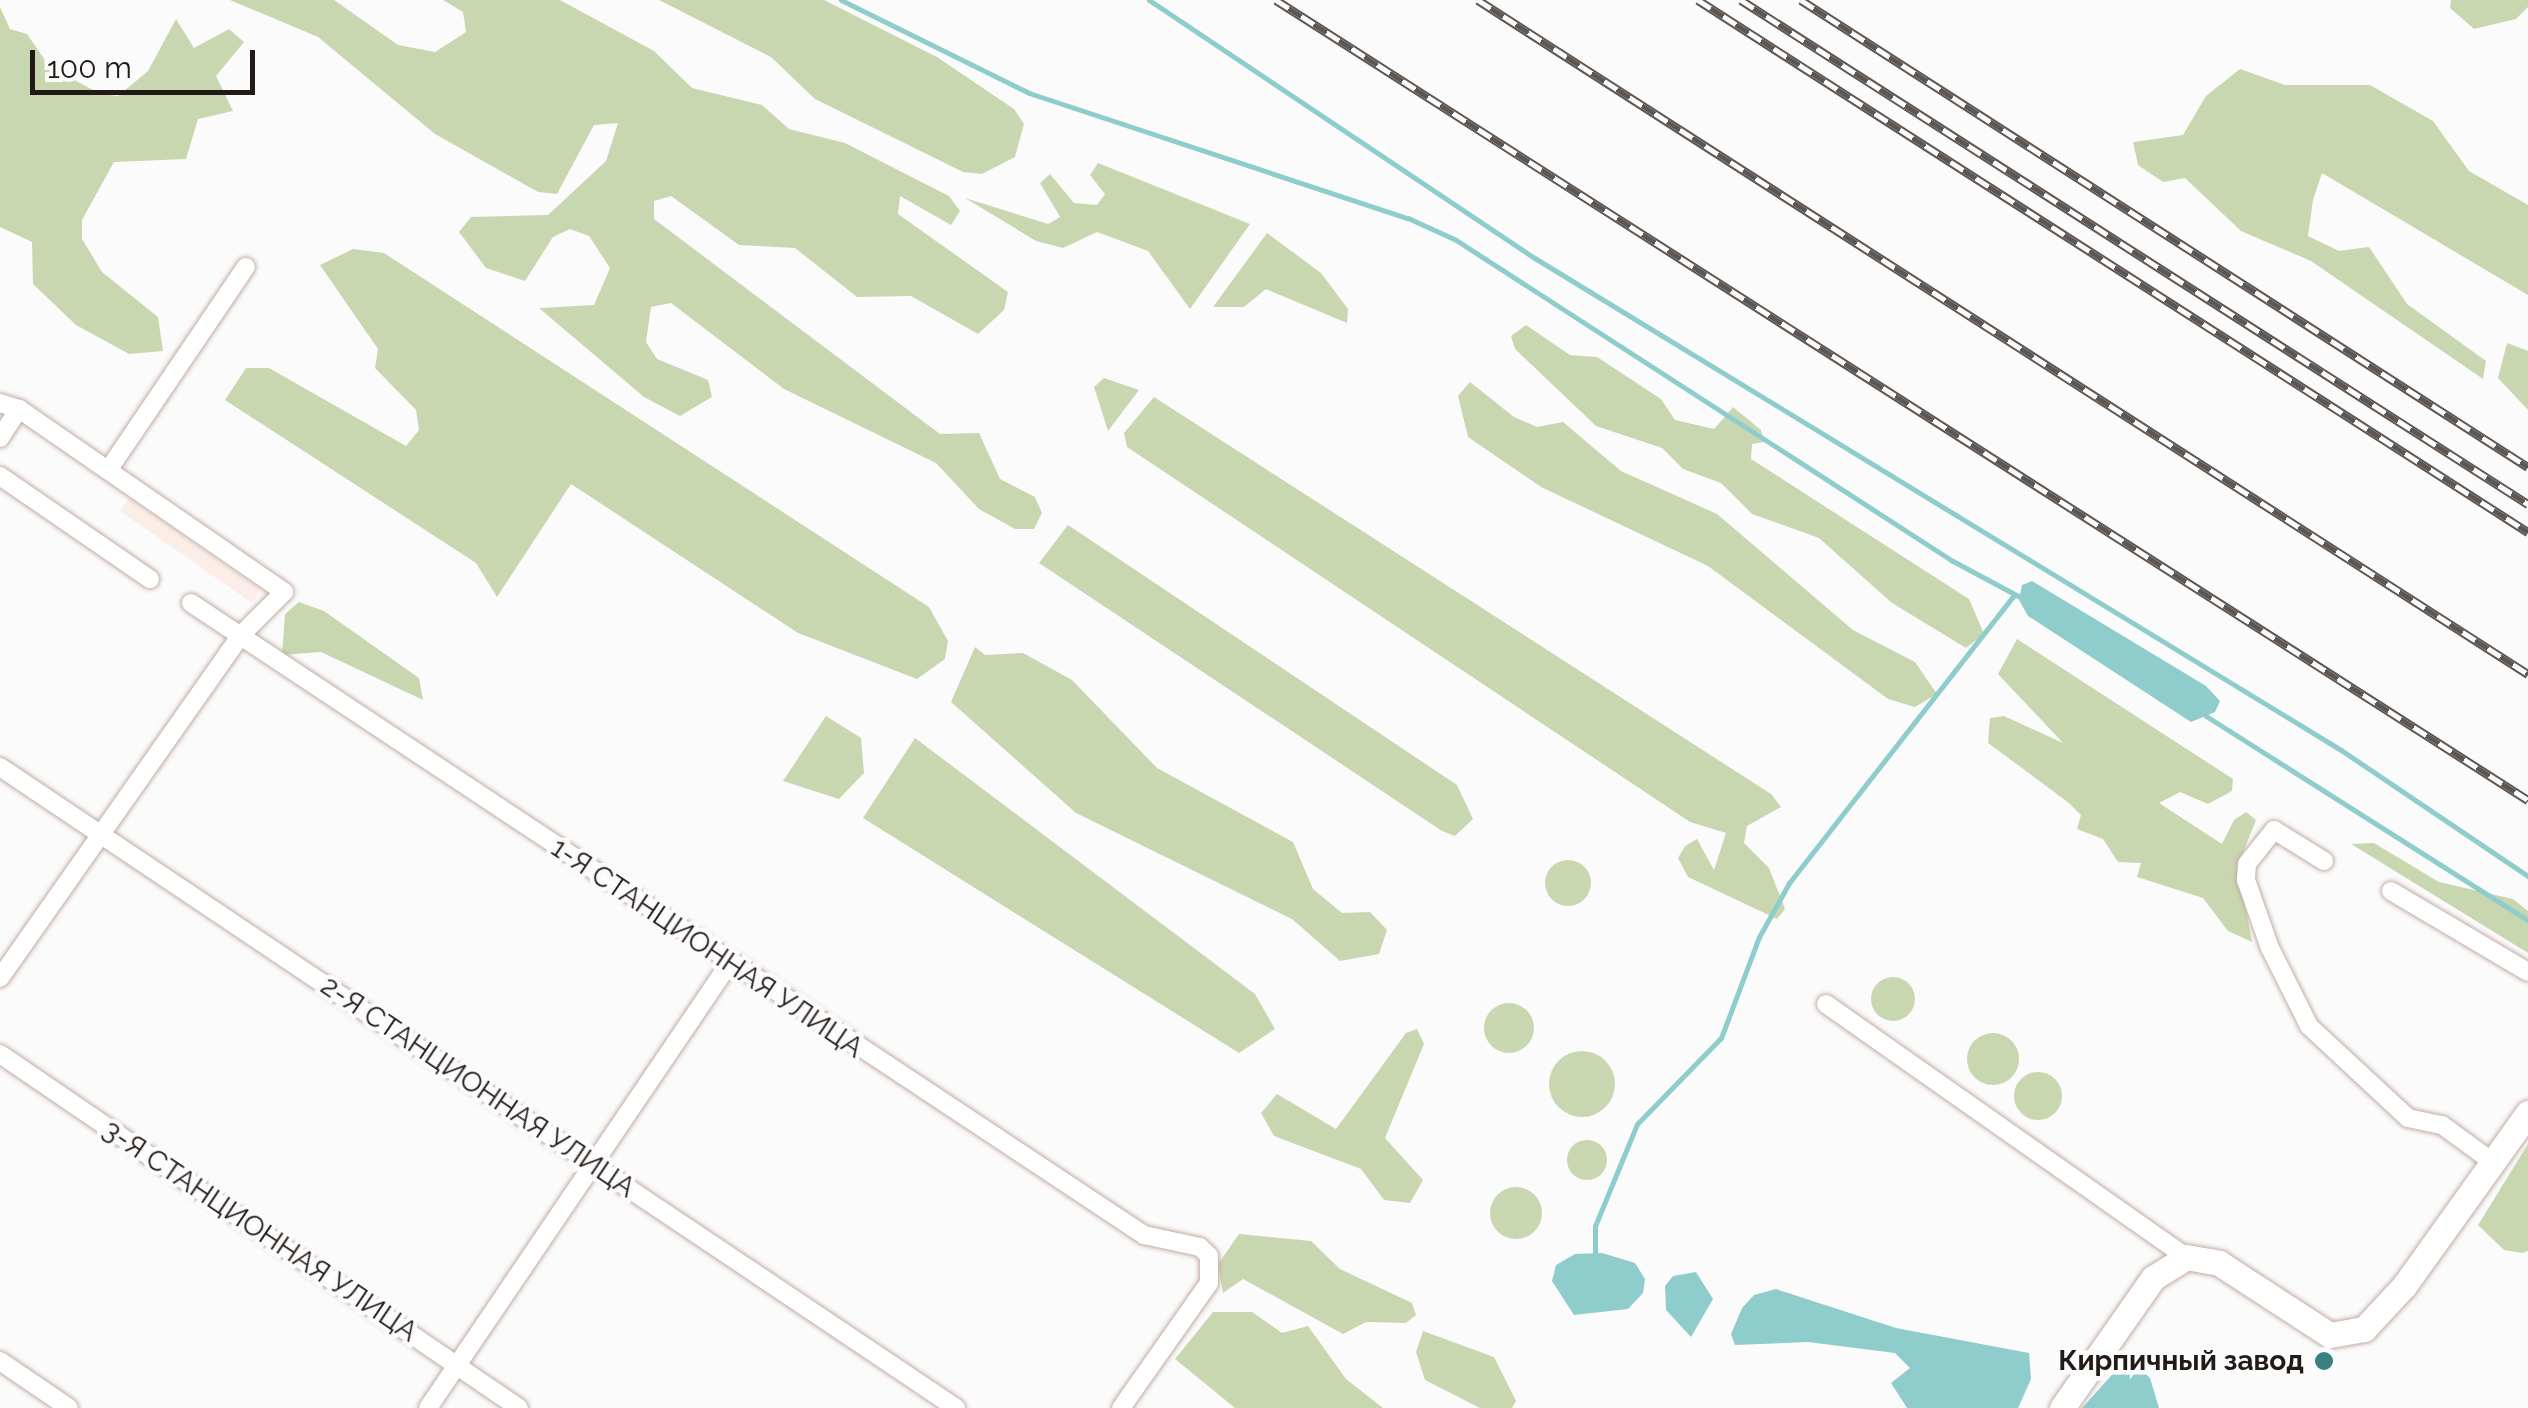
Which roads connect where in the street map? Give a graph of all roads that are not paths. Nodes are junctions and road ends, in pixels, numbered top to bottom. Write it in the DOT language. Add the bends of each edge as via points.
graph roads {
  1 [pos="246,267"];
  2 [pos="0,403"];
  3 [pos="20,410"];
  4 [pos="0,438"];
  5 [pos="109,469"];
  6 [pos="0,476"];
  7 [pos="150,579"];
  8 [pos="191,603"];
  9 [pos="240,635"];
  10 [pos="0,767"];
  11 [pos="102,835"];
  12 [pos="2324,860"];
  13 [pos="2391,891"];
  14 [pos="728,964"];
  15 [pos="2528,972"];
  16 [pos="0,978"];
  17 [pos="1826,1004"];
  18 [pos="0,1054"];
  19 [pos="2528,1113"];
  20 [pos="2494,1163"];
  21 [pos="593,1164"];
  22 [pos="2186,1258"];
  23 [pos="0,1361"];
  24 [pos="457,1366"];
  25 [pos="69,1408"];
  26 [pos="428,1408"];
  27 [pos="519,1408"];
  28 [pos="956,1408"];
  29 [pos="1120,1408"];
  30 [pos="2062,1408"];
  1 -- 5 [label="street"];
  2 -- 3 [label="street"];
  3 -- 4 [label="street"];
  3 -- 5 [label="street"];
  5 -- 9 [label="street" via="284,592"];
  6 -- 7 [label="street"];
  8 -- 9 [label="street, 1-Я СТАНЦИОННАЯ УЛИЦА"];
  9 -- 11 [label="street"];
  9 -- 14 [label="street, 1-Я СТАНЦИОННАЯ УЛИЦА"];
  10 -- 11 [label="street, 2-Я СТАНЦИОННАЯ УЛИЦА"];
  11 -- 16 [label="street"];
  11 -- 21 [label="street, 2-Я СТАНЦИОННАЯ УЛИЦА"];
  12 -- 20 [label="street" via="2274,830 2247,864 2246,880 2270,948 2309,1026 2408,1118 2442,1125"];
  13 -- 15 [label="street"];
  14 -- 21 [label="street"];
  14 -- 29 [label="street, 1-Я СТАНЦИОННАЯ УЛИЦА" via="1144,1235 1200,1247 1209,1256 1209,1283"];
  17 -- 22 [label="street"];
  18 -- 24 [label="street, 3-Я СТАНЦИОННАЯ УЛИЦА"];
  19 -- 20 [label="street"];
  20 -- 22 [label="street" via="2382,1314 2346,1335 2311,1327 2219,1263"];
  21 -- 24 [label="street"];
  21 -- 28 [label="street, 2-Я СТАНЦИОННАЯ УЛИЦА"];
  22 -- 30 [label="street" via="2153,1278"];
  23 -- 25 [label="street"];
  24 -- 26 [label="street"];
  24 -- 27 [label="street, 3-Я СТАНЦИОННАЯ УЛИЦА"];
}
